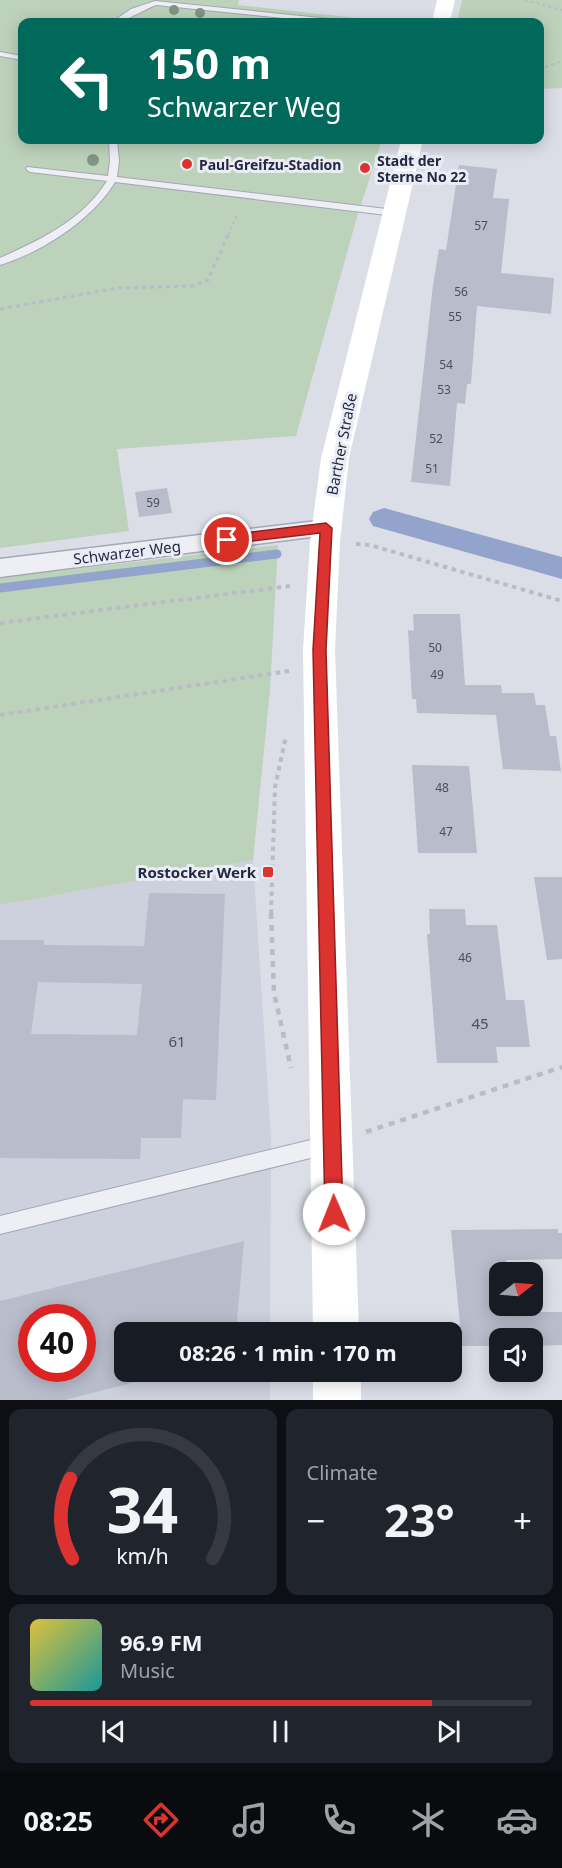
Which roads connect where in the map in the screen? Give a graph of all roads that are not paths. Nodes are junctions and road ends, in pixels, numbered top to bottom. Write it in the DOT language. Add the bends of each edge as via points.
graph roads {
  1 [pos="446,0"];
  2 [pos="123,18"];
  3 [pos="301,18"];
  4 [pos="442,18"];
  5 [pos="0,54"];
  6 [pos="18,57"];
  7 [pos="114,144"];
  8 [pos="411,144"];
  9 [pos="30,169"];
  10 [pos="112,180"];
  11 [pos="395,213"];
  12 [pos="0,262"];
  13 [pos="316,534"];
  14 [pos="0,568"];
  15 [pos="332,1143"];
  16 [pos="0,1225"];
  17 [pos="336,1322"];
  18 [pos="337,1382"];
  19 [pos="337,1400"];
  1 -- 4 [label="street"];
  2 -- 3 [label="lane" via="155,3"];
  5 -- 6 [label="lane"];
  7 -- 10 [label="lane"];
  8 -- 11 [label="street, Barther Straße"];
  9 -- 10 [label="lane"];
  10 -- 11 [label="lane"];
  10 -- 12 [label="lane" via="98,200 64,229"];
  11 -- 13 [label="street, Barther Straße"];
  13 -- 14 [label="street, Schwarzer Weg"];
  13 -- 15 [label="street, Barther Straße"];
  15 -- 16 [label="lane"];
  15 -- 17 [label="street, Barther Straße"];
  18 -- 19 [label="street"];
}
